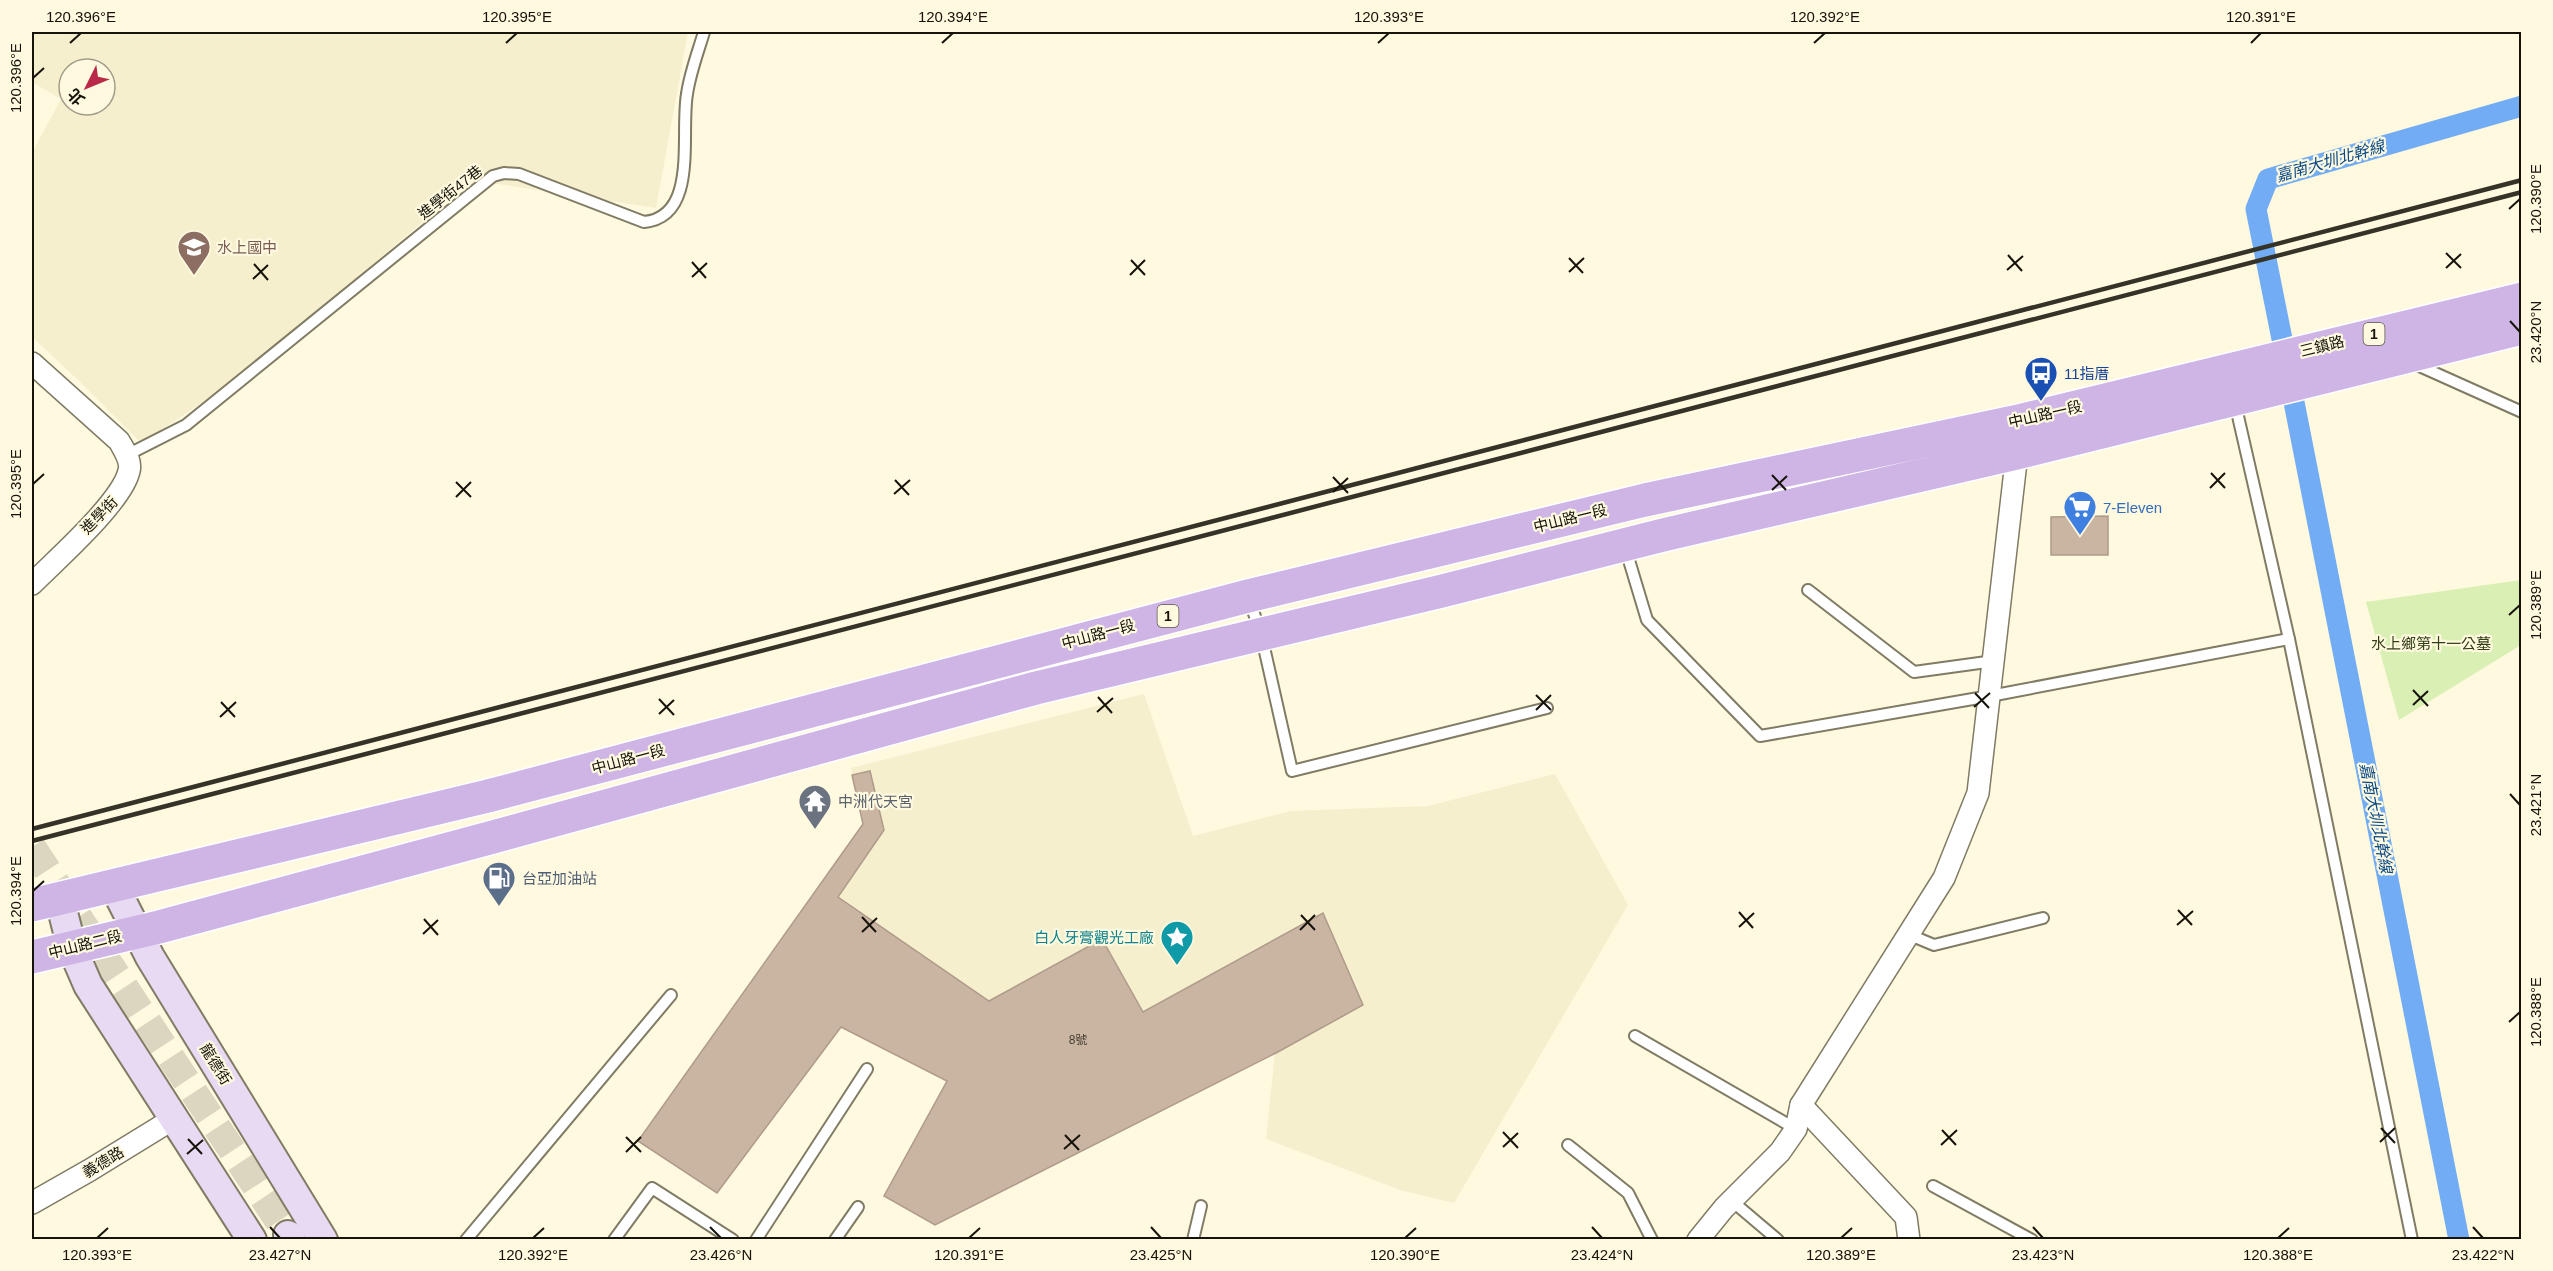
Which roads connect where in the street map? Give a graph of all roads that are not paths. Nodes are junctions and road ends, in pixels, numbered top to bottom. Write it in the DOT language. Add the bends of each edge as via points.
graph roads {
  1 [pos="704,32"];
  2 [pos="2522,299"];
  3 [pos="2522,328"];
  4 [pos="2403,358"];
  5 [pos="32,363"];
  6 [pos="2231,385"];
  7 [pos="2522,412"];
  8 [pos="2016,437"];
  9 [pos="128,455"];
  10 [pos="1625,545"];
  11 [pos="32,584"];
  12 [pos="1808,590"];
  13 [pos="1248,596"];
  14 [pos="1262,634"];
  15 [pos="2289,639"];
  16 [pos="1994,661"];
  17 [pos="1990,696"];
  18 [pos="1547,708"];
  19 [pos="488,796"];
  20 [pos="493,837"];
  21 [pos="114,886"];
  22 [pos="45,901"];
  23 [pos="2043,918"];
  24 [pos="1910,934"];
  25 [pos="144,944"];
  26 [pos="72,948"];
  27 [pos="32,957"];
  28 [pos="671,995"];
  29 [pos="1635,1036"];
  30 [pos="867,1069"];
  31 [pos="1801,1105"];
  32 [pos="172,1119"];
  33 [pos="1796,1129"];
  34 [pos="1568,1145"];
  35 [pos="1933,1186"];
  36 [pos="1732,1201"];
  37 [pos="32,1203"];
  38 [pos="1201,1206"];
  39 [pos="858,1207"];
  40 [pos="252,1239"];
  41 [pos="324,1239"];
  42 [pos="466,1239"];
  43 [pos="614,1239"];
  44 [pos="733,1239"];
  45 [pos="756,1239"];
  46 [pos="835,1239"];
  47 [pos="1193,1239"];
  48 [pos="1652,1239"];
  49 [pos="1698,1239"];
  50 [pos="1778,1239"];
  51 [pos="1909,1239"];
  52 [pos="2032,1239"];
  53 [pos="2412,1239"];
  1 -- 9 [label="lane, 進學街47巷" via="687,94 682,185 671,212 656,221 644,222 519,174 493,176 186,425"];
  2 -- 6 [label="main road, 三鎮路 / 1"];
  3 -- 4 [label="main road, 三鎮路 / 1"];
  4 -- 6 [label="main road, 三鎮路 / 1"];
  4 -- 7 [label="lane"];
  5 -- 9 [label="street" via="119,441"];
  6 -- 8 [label="main road, 中山路一段 / 1"];
  6 -- 15 [label="lane"];
  8 -- 10 [label="main road, 中山路一段 / 1"];
  8 -- 13 [label="main road, 中山路一段 / 1" via="1645,500"];
  8 -- 16 [label="street"];
  9 -- 11 [label="street, 進學街" via="130,470 118,496"];
  10 -- 14 [label="main road, 中山路一段 / 1"];
  10 -- 17 [label="lane" via="1647,620 1760,736"];
  12 -- 16 [label="lane" via="1914,672"];
  13 -- 14 [label="lane"];
  13 -- 19 [label="main road, 中山路一段 / 1"];
  14 -- 18 [label="lane" via="1292,771"];
  14 -- 20 [label="main road, 中山路一段 / 1" via="1036,688"];
  15 -- 17 [label="lane"];
  15 -- 53 [label="lane"];
  16 -- 17 [label="street"];
  17 -- 24 [label="street" via="1978,793 1944,878"];
  19 -- 20 [label="main road"];
  19 -- 21 [label="main road, 中山路一段 / 1"];
  20 -- 25 [label="main road, 中山路一段 / 1"];
  21 -- 22 [label="main road, 1"];
  21 -- 25 [label="main road, 龍德街"];
  22 -- 26 [label="main road"];
  23 -- 24 [label="lane" via="1934,945"];
  24 -- 31 [label="street"];
  25 -- 26 [label="main road, 中山路二段 / 1"];
  25 -- 41 [label="main road, 龍德街"];
  26 -- 27 [label="main road, 中山路二段 / 1"];
  26 -- 32 [label="main road" via="88,985"];
  28 -- 42 [label="lane"];
  29 -- 33 [label="lane"];
  30 -- 45 [label="lane"];
  31 -- 33 [label="street"];
  31 -- 51 [label="street" via="1906,1217"];
  32 -- 37 [label="street, 義德路"];
  32 -- 40 [label="main road"];
  33 -- 36 [label="street" via="1780,1152"];
  34 -- 48 [label="lane" via="1628,1193"];
  35 -- 52 [label="lane"];
  36 -- 49 [label="street"];
  36 -- 50 [label="lane"];
  38 -- 47 [label="lane"];
  39 -- 46 [label="lane"];
  43 -- 44 [label="lane" via="652,1188"];
}
